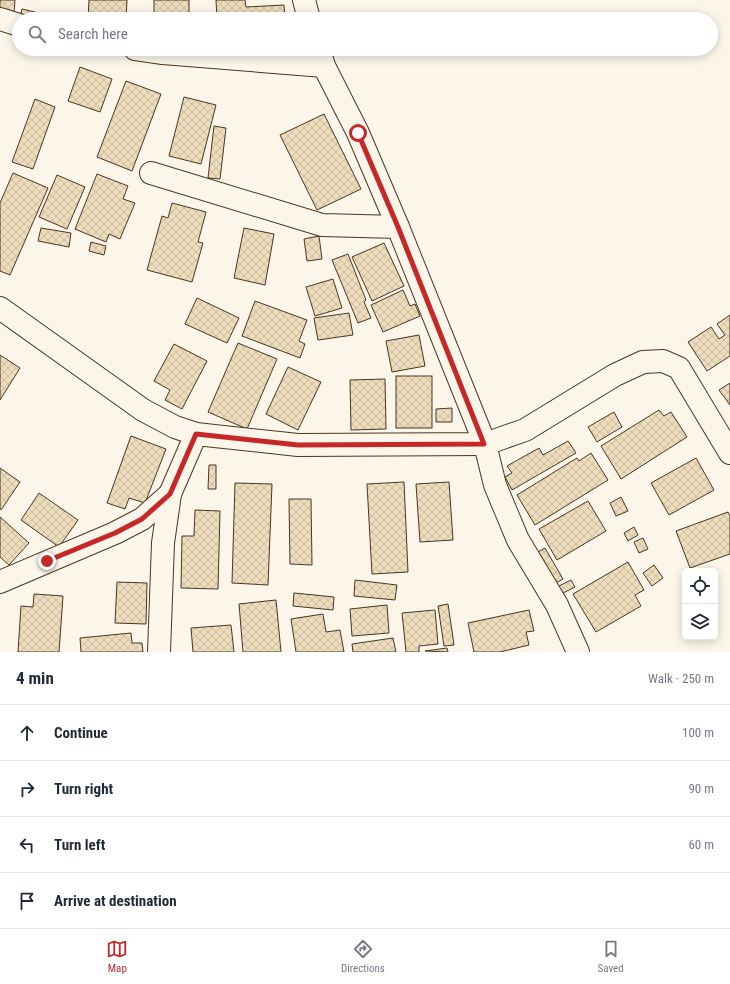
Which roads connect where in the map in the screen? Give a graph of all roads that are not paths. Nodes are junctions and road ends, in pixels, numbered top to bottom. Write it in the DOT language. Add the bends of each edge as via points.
graph roads {
  1 [pos="304,0"];
  2 [pos="307,12"];
  3 [pos="0,19"];
  4 [pos="12,23"];
  5 [pos="257,56"];
  6 [pos="321,58"];
  7 [pos="151,173"];
  8 [pos="398,227"];
  9 [pos="0,308"];
  10 [pos="196,434"];
  11 [pos="484,444"];
  12 [pos="730,453"];
  13 [pos="170,494"];
  14 [pos="0,582"];
  15 [pos="160,652"];
  16 [pos="578,652"];
  1 -- 2 [label="street"];
  3 -- 4 [label="street"];
  5 -- 6 [label="street"];
  6 -- 8 [label="street" via="358,133"];
  7 -- 8 [label="street" via="322,226"];
  8 -- 11 [label="street"];
  9 -- 10 [label="street" via="143,410 174,427"];
  10 -- 11 [label="street" via="298,445"];
  10 -- 13 [label="street"];
  11 -- 12 [label="street" via="526,430 616,375 643,362 663,361 679,368"];
  11 -- 16 [label="street" via="495,484 518,540 557,606"];
  13 -- 14 [label="street" via="142,519 115,533"];
  13 -- 15 [label="street" via="163,543"];
}
